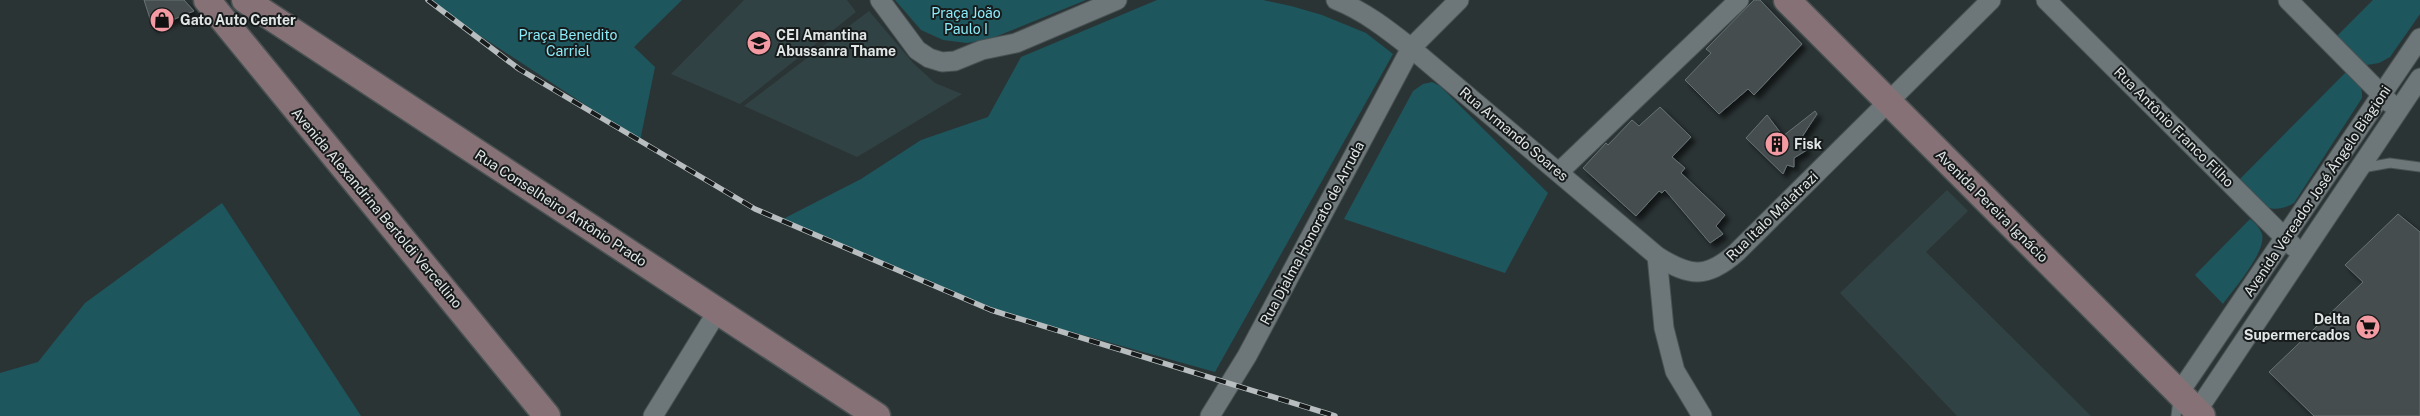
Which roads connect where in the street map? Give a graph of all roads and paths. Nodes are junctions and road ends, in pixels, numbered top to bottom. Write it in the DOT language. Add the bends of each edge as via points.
graph roads {
  1 [pos="207,0"];
  2 [pos="244,0"];
  3 [pos="880,0"];
  4 [pos="1117,0"];
  5 [pos="1336,0"];
  6 [pos="1459,0"];
  7 [pos="1739,0"];
  8 [pos="1787,0"];
  9 [pos="1991,0"];
  10 [pos="2046,0"];
  11 [pos="2288,0"];
  12 [pos="266,14"];
  13 [pos="2420,38"];
  14 [pos="245,47"];
  15 [pos="1411,48"];
  16 [pos="2420,78"];
  17 [pos="2382,95"];
  18 [pos="1888,102"];
  19 [pos="2398,111"];
  20 [pos="2420,167"];
  21 [pos="2359,169"];
  22 [pos="1559,172"];
  23 [pos="2285,238"];
  24 [pos="2302,254"];
  25 [pos="1657,256"];
  26 [pos="1690,271"];
  27 [pos="717,312"];
  28 [pos="2189,410"];
  29 [pos="547,416"];
  30 [pos="653,416"];
  31 [pos="877,416"];
  32 [pos="1210,416"];
  33 [pos="1702,416"];
  1 -- 14 [label="main road, Avenida Alexandrina Bertoldi Vercellino"];
  2 -- 12 [label="main road, Rua Conselheiro Antônio Prado"];
  3 -- 4 [label="street" via="917,50 936,61 949,62 982,50 1016,44"];
  5 -- 15 [label="street, Rua Armando Soares" via="1383,25"];
  6 -- 15 [label="street, Rua Djalma Honorato de Arruda"];
  7 -- 22 [label="street"];
  8 -- 18 [label="main road, Avenida Pereira Ignácio"];
  9 -- 18 [label="street, Rua Italo Malatrazi"];
  10 -- 23 [label="street, Rua Antônio Franco Filho"];
  11 -- 17 [label="street"];
  12 -- 14 [label="main road" via="251,27"];
  12 -- 27 [label="main road, Rua Conselheiro Antônio Prado"];
  13 -- 17 [label="street, Avenida Vereador José Ângelo Biagioni"];
  14 -- 29 [label="main road, Avenida Alexandrina Bertoldi Vercellino"];
  15 -- 22 [label="street, Rua Armando Soares"];
  15 -- 32 [label="street, Rua Djalma Honorato de Arruda" via="1247,356"];
  16 -- 19 [label="street, Avenida Vereador José Ângelo Biagioni"];
  17 -- 19 [label="street"];
  17 -- 23 [label="street, Avenida Vereador José Ângelo Biagioni"];
  18 -- 26 [label="street, Rua Italo Malatrazi" via="1724,263 1710,270"];
  18 -- 28 [label="main road, Avenida Pereira Ignácio"];
  19 -- 21 [label="street, Avenida Vereador José Ângelo Biagioni"];
  20 -- 21 [label="lane" via="2390,163"];
  21 -- 24 [label="street, Avenida Vereador José Ângelo Biagioni"];
  22 -- 25 [label="street, Rua Armando Soares"];
  23 -- 24 [label="street, Rua Antônio Franco Filho"];
  23 -- 28 [label="street, Avenida Vereador José Ângelo Biagioni"];
  24 -- 28 [label="street, Avenida Vereador José Ângelo Biagioni"];
  25 -- 26 [label="street, Rua Armando Soares"];
  25 -- 33 [label="street" via="1664,328 1676,371"];
  27 -- 30 [label="street"];
  27 -- 31 [label="main road, Rua Conselheiro Antônio Prado"];
}
